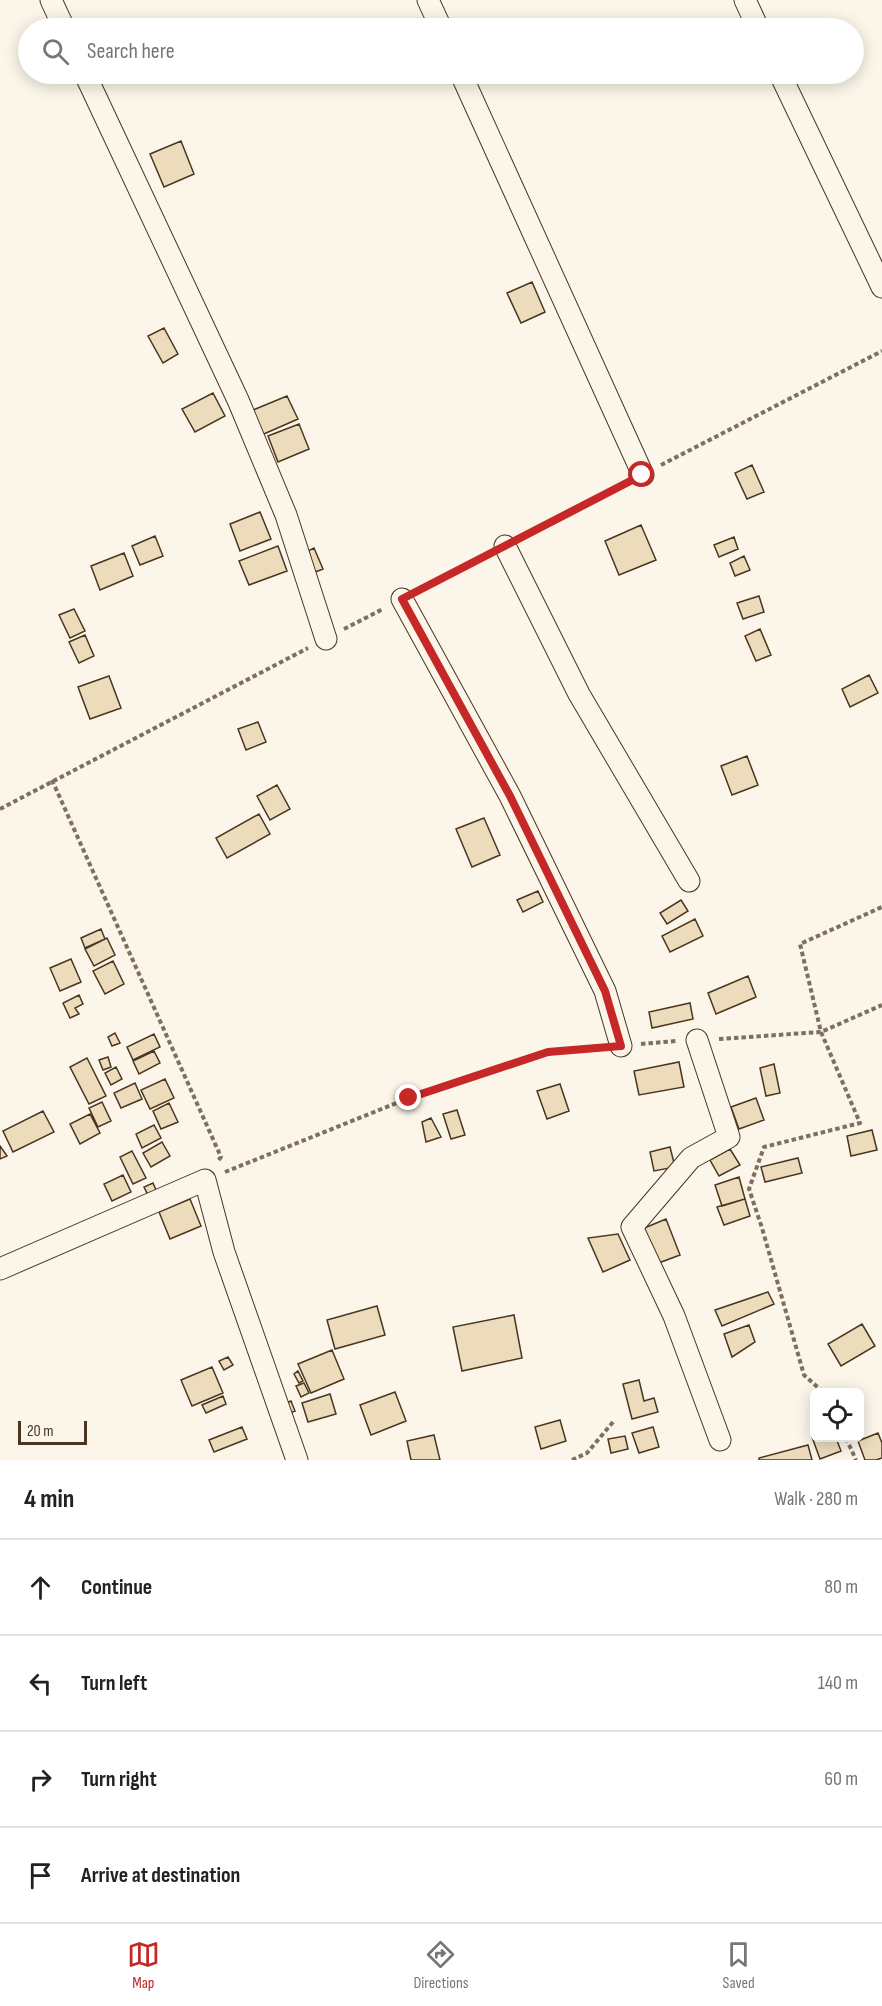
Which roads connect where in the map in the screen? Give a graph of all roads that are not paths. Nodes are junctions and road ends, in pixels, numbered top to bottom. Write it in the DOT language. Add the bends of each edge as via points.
graph roads {
  1 [pos="51,0"];
  2 [pos="428,0"];
  3 [pos="745,0"];
  4 [pos="59,18"];
  5 [pos="436,18"];
  6 [pos="753,18"];
  7 [pos="90,84"];
  8 [pos="466,84"];
  9 [pos="785,84"];
  10 [pos="882,287"];
  11 [pos="642,475"];
  12 [pos="505,546"];
  13 [pos="402,599"];
  14 [pos="326,639"];
  15 [pos="689,881"];
  16 [pos="697,1040"];
  17 [pos="621,1046"];
  18 [pos="0,1269"];
  19 [pos="720,1440"];
  20 [pos="297,1460"];
  1 -- 4 [label="street"];
  2 -- 5 [label="street"];
  3 -- 6 [label="street"];
  7 -- 14 [label="street" via="238,400 286,515"];
  8 -- 11 [label="street"];
  9 -- 10 [label="street"];
  12 -- 15 [label="street" via="579,694"];
  13 -- 17 [label="street" via="510,796 605,991"];
  16 -- 19 [label="street" via="729,1137 691,1158 632,1227 674,1316"];
  18 -- 20 [label="street" via="205,1180 224,1252"];
}
